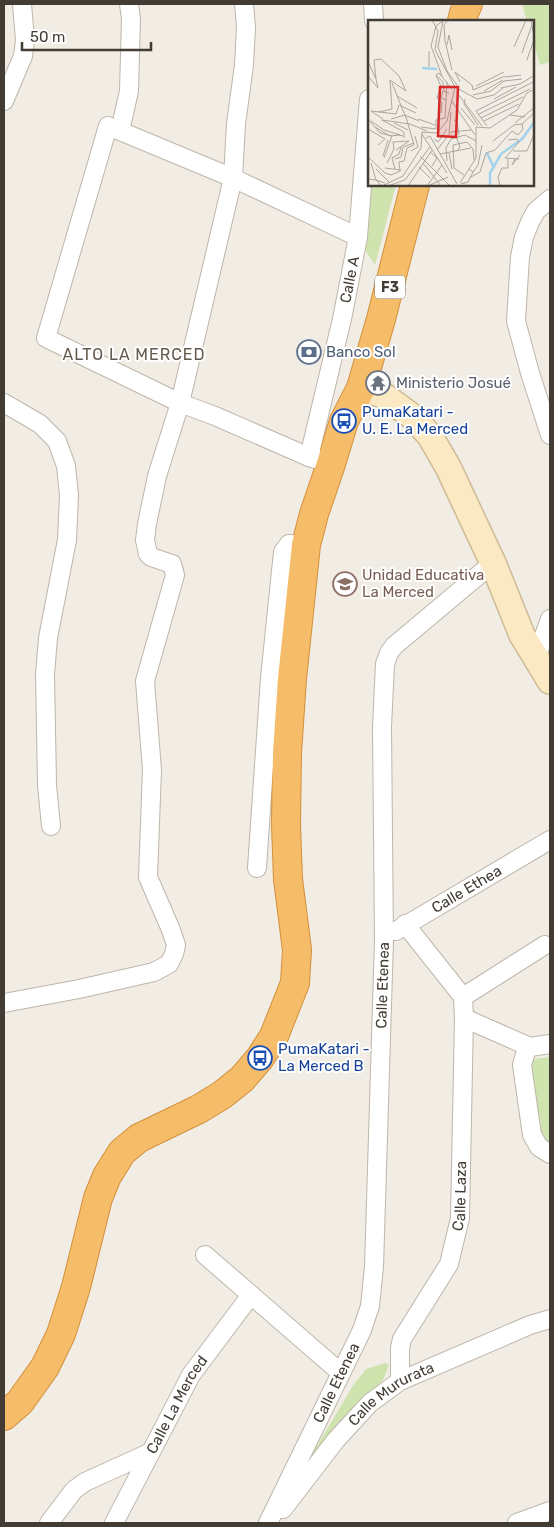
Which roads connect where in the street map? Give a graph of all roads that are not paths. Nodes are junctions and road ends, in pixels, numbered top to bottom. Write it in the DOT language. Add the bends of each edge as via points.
graph roads {
  1 [pos="22,4"];
  2 [pos="129,4"];
  3 [pos="244,4"];
  4 [pos="373,4"];
  5 [pos="374,20"];
  6 [pos="4,101"];
  7 [pos="368,112"];
  8 [pos="120,131"];
  9 [pos="233,178"];
  10 [pos="415,186"];
  11 [pos="550,199"];
  12 [pos="358,237"];
  13 [pos="361,388"];
  14 [pos="4,403"];
  15 [pos="180,403"];
  16 [pos="550,435"];
  17 [pos="320,460"];
  18 [pos="306,545"];
  19 [pos="493,563"];
  20 [pos="550,619"];
  21 [pos="536,658"];
  22 [pos="550,681"];
  23 [pos="51,826"];
  24 [pos="550,840"];
  25 [pos="257,868"];
  26 [pos="405,924"];
  27 [pos="384,940"];
  28 [pos="545,945"];
  29 [pos="463,997"];
  30 [pos="4,1003"];
  31 [pos="464,1018"];
  32 [pos="550,1044"];
  33 [pos="530,1047"];
  34 [pos="550,1154"];
  35 [pos="205,1256"];
  36 [pos="251,1295"];
  37 [pos="550,1319"];
  38 [pos="342,1373"];
  39 [pos="400,1381"];
  40 [pos="4,1416"];
  41 [pos="149,1453"];
  42 [pos="549,1514"];
  43 [pos="49,1523"];
  44 [pos="114,1523"];
  45 [pos="268,1523"];
  46 [pos="272,1523"];
  47 [pos="517,1523"];
  1 -- 6 [label="street" via="23,56"];
  2 -- 8 [label="street" via="129,91"];
  3 -- 9 [label="street" via="244,65"];
  4 -- 5 [label="street"];
  7 -- 12 [label="street, Calle A"];
  8 -- 9 [label="street"];
  8 -- 15 [label="street" via="108,126 46,338"];
  9 -- 12 [label="street"];
  9 -- 15 [label="street"];
  10 -- 13 [label="highway, F3"];
  11 -- 16 [label="street" via="536,211 524,237 516,321"];
  12 -- 17 [label="street, Calle A"];
  13 -- 17 [label="highway, F3"];
  13 -- 19 [label="main road" via="383,395 414,418 430,436"];
  14 -- 23 [label="street" via="40,424 57,441 66,466 69,495 67,540 48,638 45,674"];
  15 -- 17 [label="street"];
  15 -- 30 [label="street" via="158,476 145,540 148,554 172,564 176,575 145,681 152,770 148,877 171,930 176,946 174,954 169,964 154,972"];
  17 -- 18 [label="highway, F3" via="314,514"];
  18 -- 25 [label="street" via="289,544 283,552 270,678"];
  18 -- 40 [label="highway, F3" via="286,753 288,870 297,950 295,983 274,1036 242,1079 199,1110 139,1138 122,1152 98,1198 61,1334 45,1367 20,1402"];
  19 -- 21 [label="main road" via="522,635"];
  19 -- 27 [label="street, Calle Etenea" via="389,653 382,727"];
  20 -- 21 [label="street"];
  21 -- 22 [label="main road"];
  24 -- 26 [label="street, Calle Ethea"];
  26 -- 27 [label="street, Calle Ethea"];
  26 -- 29 [label="street"];
  27 -- 38 [label="street, Calle Etenea" via="374,1267 370,1306"];
  28 -- 29 [label="street"];
  29 -- 31 [label="street, Calle Laza"];
  31 -- 33 [label="street"];
  31 -- 39 [label="street, Calle Laza" via="460,1218 449,1264 402,1339"];
  32 -- 33 [label="street"];
  33 -- 34 [label="street" via="522,1064 532,1135 539,1147"];
  35 -- 36 [label="street"];
  36 -- 38 [label="street"];
  36 -- 41 [label="street, Calle La Merced" via="191,1375"];
  37 -- 39 [label="street, Calle Mururata"];
  38 -- 45 [label="street, Calle Etenea"];
  39 -- 46 [label="street, Calle Mururata" via="370,1403 336,1440"];
  41 -- 43 [label="street" via="74,1490"];
  41 -- 44 [label="street, Calle La Merced"];
  42 -- 47 [label="street"];
}
